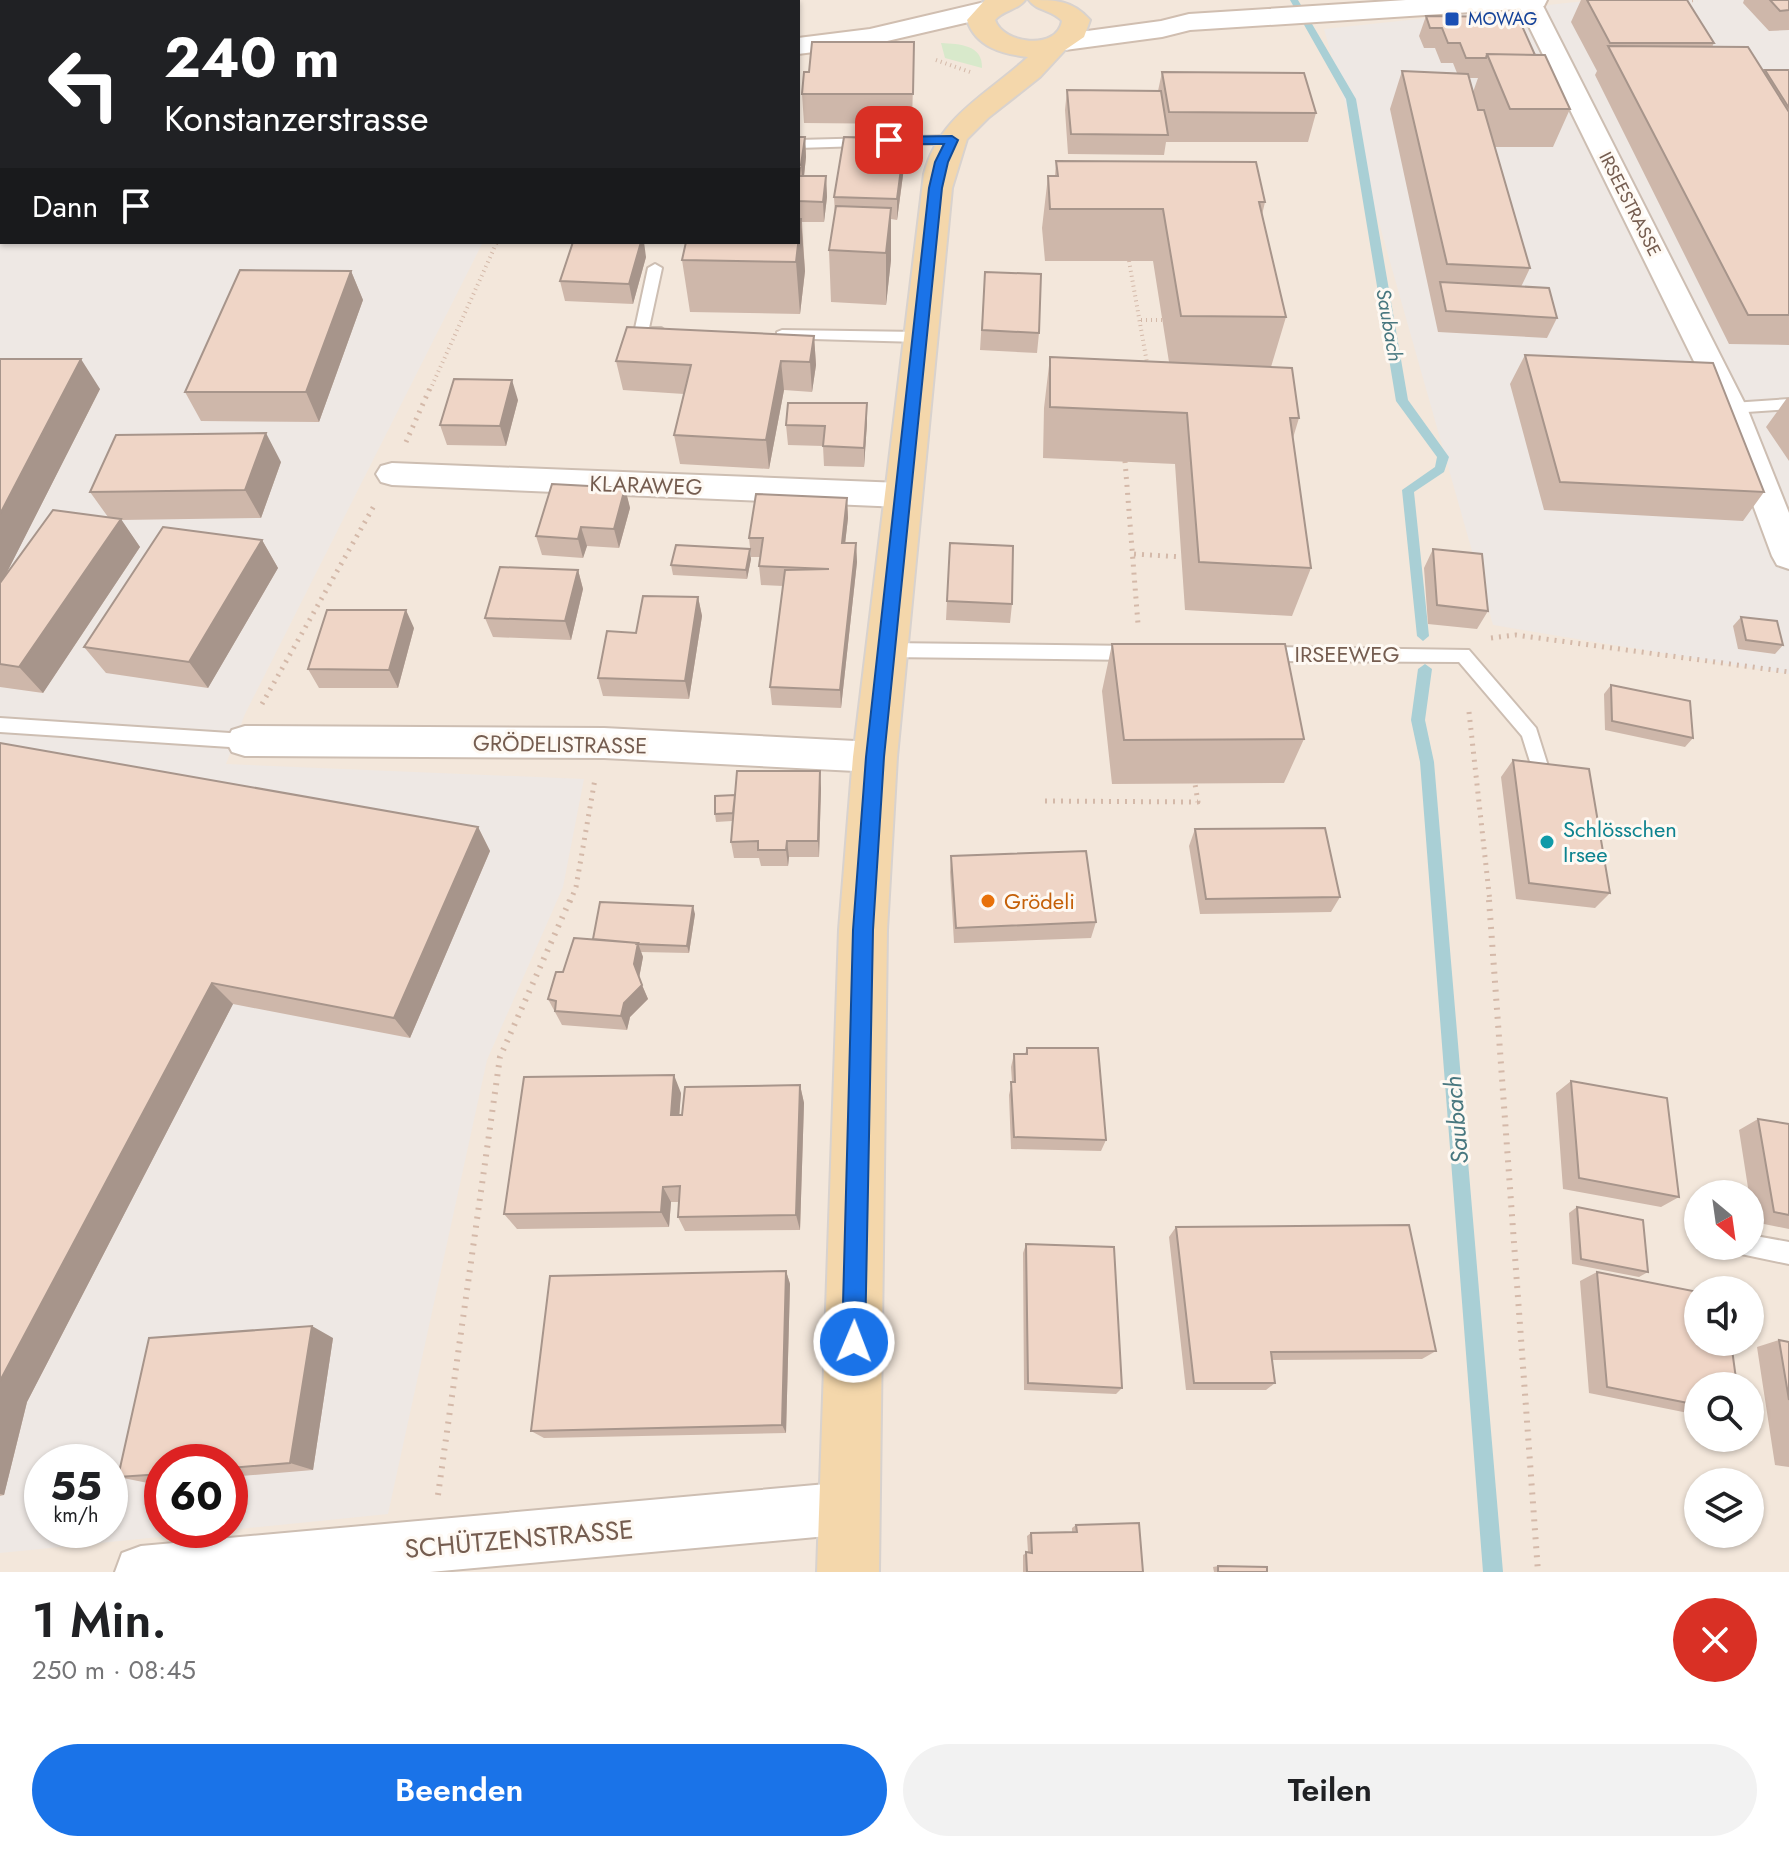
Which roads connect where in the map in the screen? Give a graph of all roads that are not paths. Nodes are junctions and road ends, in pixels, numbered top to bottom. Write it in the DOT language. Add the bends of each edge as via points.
graph roads {
  1 [pos="1528,0"];
  2 [pos="1534,0"];
  3 [pos="1001,4"];
  4 [pos="1060,4"];
  5 [pos="1189,22"];
  6 [pos="870,37"];
  7 [pos="993,39"];
  8 [pos="1059,44"];
  9 [pos="800,46"];
  10 [pos="977,89"];
  11 [pos="952,140"];
  12 [pos="800,144"];
  13 [pos="655,268"];
  14 [pos="672,333"];
  15 [pos="765,335"];
  16 [pos="919,337"];
  17 [pos="1789,404"];
  18 [pos="1732,408"];
  19 [pos="392,474"];
  20 [pos="901,495"];
  21 [pos="1789,556"];
  22 [pos="886,650"];
  23 [pos="1148,653"];
  24 [pos="1248,654"];
  25 [pos="0,725"];
  26 [pos="245,741"];
  27 [pos="875,757"];
  28 [pos="1544,782"];
  29 [pos="1764,1249"];
  30 [pos="1789,1253"];
  31 [pos="849,1508"];
  32 [pos="141,1572"];
  33 [pos="848,1572"];
  1 -- 2 [label="street"];
  1 -- 5 [label="street"];
  1 -- 18 [label="street, IRSEESTRASSE"];
  3 -- 6 [label="street"];
  3 -- 7 [label="main road" via="981,20"];
  4 -- 5 [label="street"];
  4 -- 8 [label="main road" via="1076,18 1077,27"];
  5 -- 8 [label="street"];
  6 -- 7 [label="street"];
  6 -- 9 [label="street"];
  7 -- 8 [label="main road" via="1024,49"];
  7 -- 10 [label="main road" via="999,64 984,89"];
  8 -- 10 [label="main road" via="1008,90"];
  10 -- 11 [label="main road"];
  11 -- 12 [label="lane"];
  11 -- 16 [label="main road" via="936,188"];
  13 -- 14 [label="lane" via="641,333"];
  15 -- 16 [label="lane"];
  16 -- 20 [label="main road"];
  17 -- 18 [label="lane"];
  18 -- 21 [label="street, IRSEESTRASSE"];
  19 -- 20 [label="street, KLARAWEG"];
  20 -- 22 [label="main road"];
  22 -- 23 [label="lane"];
  22 -- 27 [label="main road"];
  24 -- 28 [label="lane, IRSEEWEG" via="1463,655 1530,733"];
  25 -- 26 [label="lane"];
  26 -- 27 [label="street, GRÖDELISTRASSE" via="604,743"];
  27 -- 31 [label="main road" via="863,930"];
  29 -- 30 [label="lane"];
  31 -- 32 [label="street, SCHÜTZENSTRASSE"];
  31 -- 33 [label="main road"];
}
